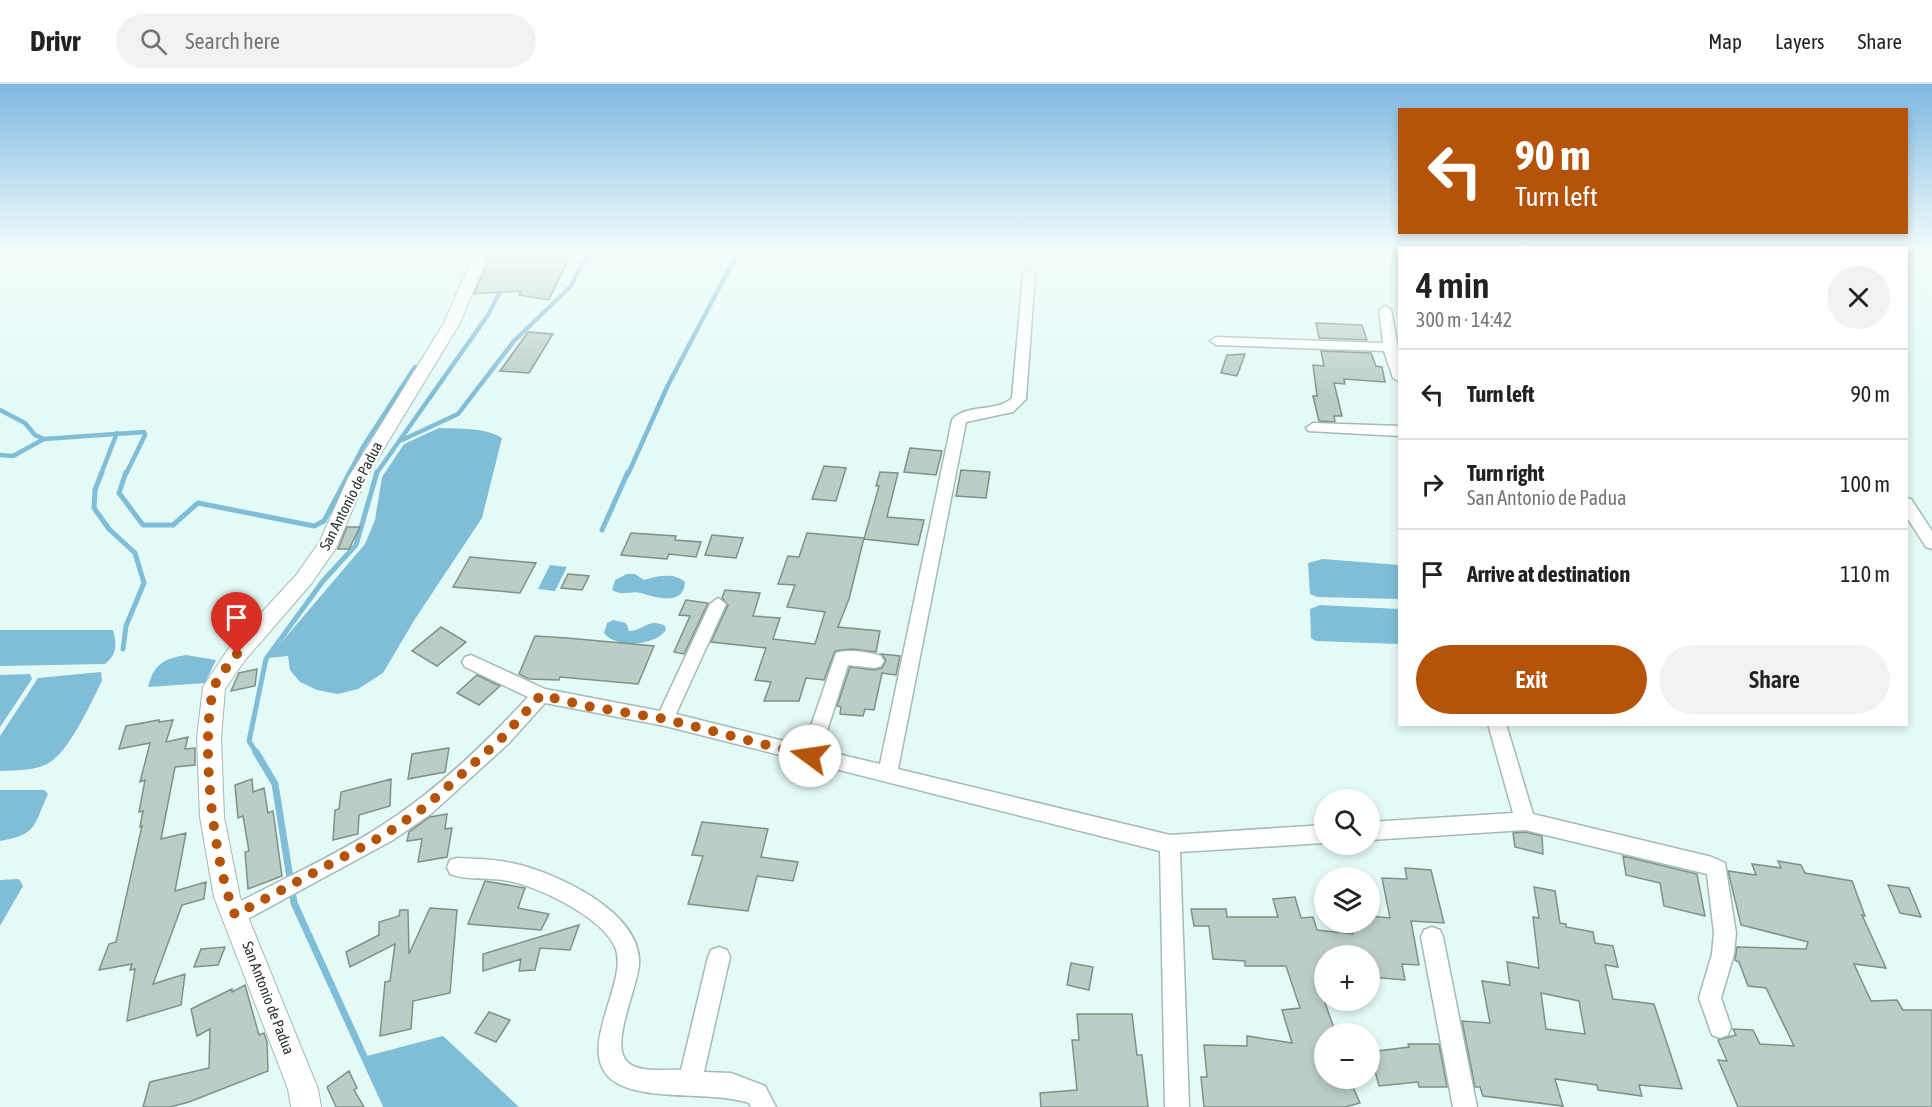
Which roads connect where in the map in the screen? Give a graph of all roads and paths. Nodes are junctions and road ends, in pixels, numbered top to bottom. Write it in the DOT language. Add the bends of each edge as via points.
graph roads {
  1 [pos="462,300"];
  2 [pos="1027,300"];
  3 [pos="1385,310"];
  4 [pos="1216,341"];
  5 [pos="1390,347"];
  6 [pos="1398,372"];
  7 [pos="1313,428"];
  8 [pos="1398,431"];
  9 [pos="1908,506"];
  10 [pos="1932,543"];
  11 [pos="718,604"];
  12 [pos="875,661"];
  13 [pos="471,662"];
  14 [pos="541,695"];
  15 [pos="665,719"];
  16 [pos="1498,726"];
  17 [pos="810,756"];
  18 [pos="888,773"];
  19 [pos="1525,821"];
  20 [pos="1380,830"];
  21 [pos="1314,835"];
  22 [pos="1170,844"];
  23 [pos="457,867"];
  24 [pos="235,915"];
  25 [pos="1432,936"];
  26 [pos="719,957"];
  27 [pos="1720,1027"];
  28 [pos="690,1083"];
  29 [pos="306,1107"];
  30 [pos="764,1107"];
  31 [pos="1178,1107"];
  32 [pos="1465,1107"];
  1 -- 24 [label="street, San Antonio de Padua" via="452,323 357,478 329,543 214,687 209,738 212,817"];
  2 -- 18 [label="street" via="1019,399 1008,409 959,420"];
  3 -- 5 [label="street"];
  4 -- 5 [label="street"];
  5 -- 6 [label="street"];
  7 -- 8 [label="street"];
  9 -- 10 [label="street"];
  11 -- 15 [label="street"];
  12 -- 17 [label="street" via="842,658"];
  13 -- 14 [label="street"];
  14 -- 15 [label="street"];
  14 -- 24 [label="street" via="501,739 425,807 386,834"];
  15 -- 17 [label="street"];
  16 -- 19 [label="street"];
  17 -- 18 [label="street"];
  18 -- 22 [label="street"];
  19 -- 20 [label="street"];
  19 -- 27 [label="street" via="1718,870 1725,933 1710,998"];
  21 -- 22 [label="street"];
  22 -- 31 [label="street"];
  23 -- 28 [label="street" via="517,873 572,896 615,927 628,950 628,970 614,1019 610,1054 613,1067 622,1076 633,1079"];
  24 -- 29 [label="street, San Antonio de Padua" via="303,1089"];
  25 -- 32 [label="street"];
  26 -- 28 [label="street"];
  28 -- 30 [label="street" via="731,1085 756,1094"];
}
